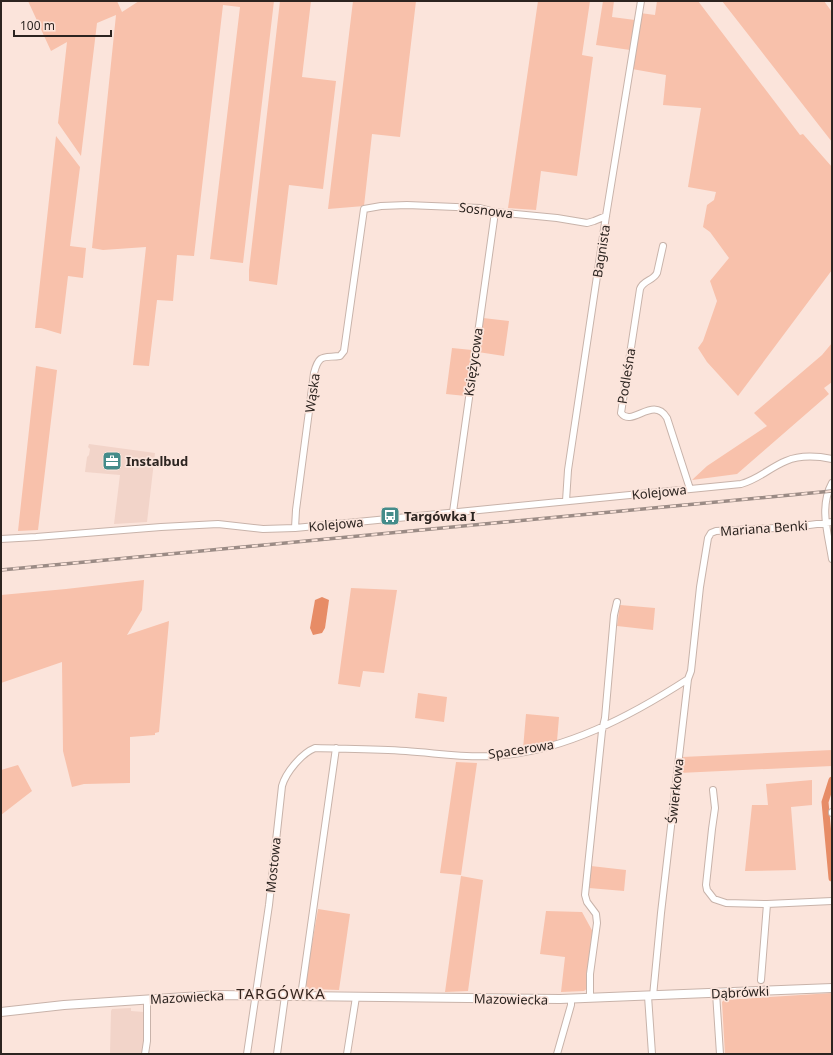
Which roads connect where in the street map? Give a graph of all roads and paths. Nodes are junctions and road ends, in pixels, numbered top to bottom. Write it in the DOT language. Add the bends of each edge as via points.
graph roads {
  1 [pos="641,1"];
  2 [pos="364,209"];
  3 [pos="495,212"];
  4 [pos="606,216"];
  5 [pos="663,246"];
  6 [pos="832,459"];
  7 [pos="832,482"];
  8 [pos="690,489"];
  9 [pos="566,501"];
  10 [pos="453,512"];
  11 [pos="829,522"];
  12 [pos="295,528"];
  13 [pos="1,539"];
  14 [pos="832,559"];
  15 [pos="700,587"];
  16 [pos="617,602"];
  17 [pos="688,679"];
  18 [pos="603,726"];
  19 [pos="315,748"];
  20 [pos="336,748"];
  21 [pos="713,790"];
  22 [pos="832,901"];
  23 [pos="767,904"];
  24 [pos="761,980"];
  25 [pos="832,988"];
  26 [pos="716,993"];
  27 [pos="256,995"];
  28 [pos="285,996"];
  29 [pos="301,996"];
  30 [pos="650,996"];
  31 [pos="356,997"];
  32 [pos="590,998"];
  33 [pos="147,999"];
  34 [pos="568,999"];
  35 [pos="1,1012"];
  36 [pos="145,1054"];
  37 [pos="247,1054"];
  38 [pos="277,1054"];
  39 [pos="347,1054"];
  40 [pos="557,1054"];
  41 [pos="652,1054"];
  42 [pos="720,1054"];
  1 -- 4 [label="street, Bagnista"];
  2 -- 3 [label="street, Sosnowa" via="407,205 480,208"];
  2 -- 12 [label="street, Wąska" via="344,351 340,356 322,358 316,364 314,373"];
  3 -- 4 [label="street, Sosnowa" via="587,223"];
  3 -- 10 [label="street, Księżycowa"];
  4 -- 9 [label="street, Bagnista" via="568,470"];
  5 -- 8 [label="street, Podleśna" via="655,277 644,282 640,290 621,413 629,417 654,409 662,412 667,418"];
  6 -- 8 [label="street, Kolejowa" via="815,456 796,458 783,462 749,482"];
  7 -- 11 [label="street" via="825,506"];
  8 -- 9 [label="street, Kolejowa"];
  9 -- 10 [label="street, Kolejowa"];
  10 -- 12 [label="street, Kolejowa"];
  11 -- 14 [label="street"];
  11 -- 15 [label="street, Mariana Benki" via="713,532 708,538"];
  12 -- 13 [label="street, Kolejowa" via="263,529 218,524"];
  15 -- 17 [label="street, Świerkowa"];
  16 -- 18 [label="street"];
  17 -- 18 [label="street, Spacerowa"];
  17 -- 30 [label="street, Świerkowa"];
  18 -- 20 [label="street, Spacerowa" via="553,746 494,756"];
  18 -- 32 [label="street" via="585,895 586,902 596,914 597,923 590,974"];
  19 -- 20 [label="street, Spacerowa"];
  19 -- 27 [label="street, Mostowa" via="302,755 282,786"];
  20 -- 29 [label="street"];
  21 -- 23 [label="street" via="715,808 707,868 707,890 717,901"];
  22 -- 23 [label="street"];
  23 -- 24 [label="street"];
  25 -- 26 [label="street, Dąbrówki"];
  26 -- 30 [label="street, Dąbrówki"];
  26 -- 42 [label="street"];
  27 -- 28 [label="street, Mazowiecka"];
  27 -- 33 [label="street, Mazowiecka"];
  27 -- 37 [label="street, Mostowa"];
  28 -- 29 [label="street, Mazowiecka"];
  28 -- 38 [label="street"];
  29 -- 31 [label="street, Mazowiecka"];
  30 -- 32 [label="street, Dąbrówki"];
  30 -- 41 [label="street"];
  31 -- 34 [label="street, Mazowiecka"];
  31 -- 39 [label="street"];
  32 -- 34 [label="street, Dąbrówki"];
  33 -- 35 [label="street, Mazowiecka"];
  33 -- 36 [label="street"];
  34 -- 40 [label="street" via="571,1005"];
}
